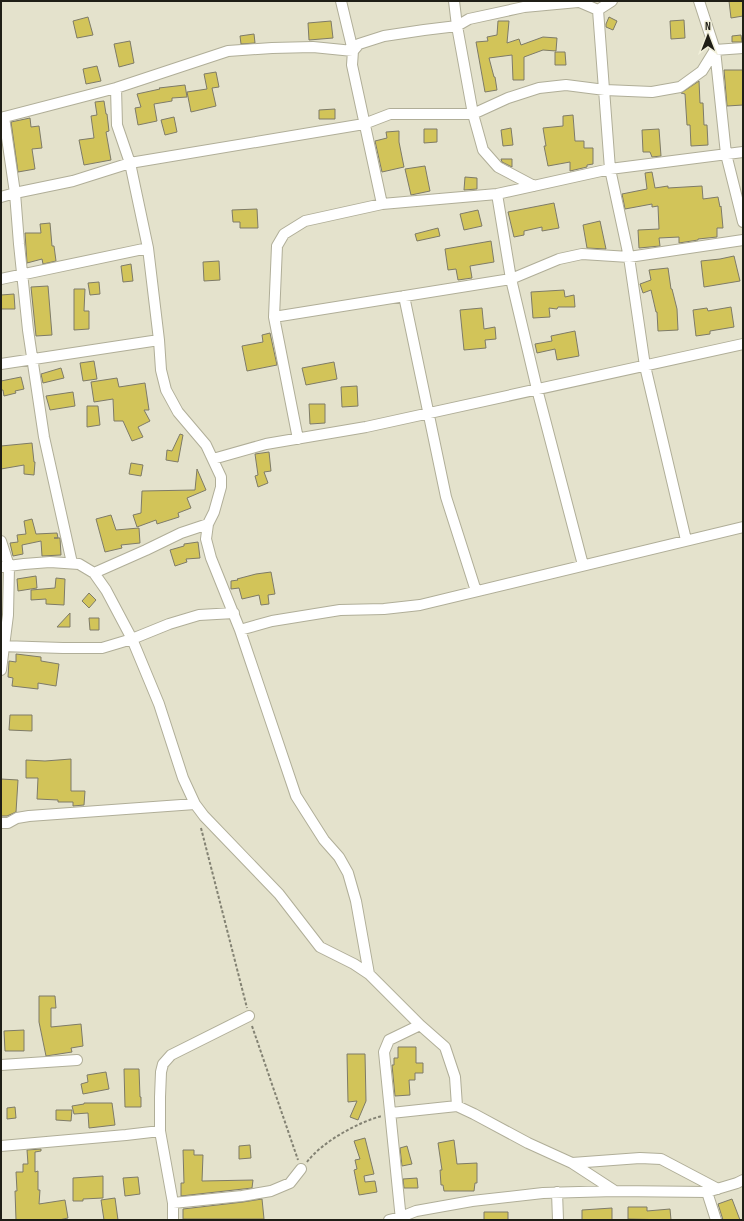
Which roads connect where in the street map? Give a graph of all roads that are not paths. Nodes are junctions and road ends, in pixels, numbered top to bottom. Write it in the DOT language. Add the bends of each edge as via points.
graph roads {
  1 [pos="341,1"];
  2 [pos="454,1"];
  3 [pos="577,1"];
  4 [pos="612,1"];
  5 [pos="699,1"];
  6 [pos="598,10"];
  7 [pos="457,26"];
  8 [pos="743,48"];
  9 [pos="715,50"];
  10 [pos="353,51"];
  11 [pos="116,88"];
  12 [pos="605,90"];
  13 [pos="473,114"];
  14 [pos="2,118"];
  15 [pos="364,124"];
  16 [pos="743,152"];
  17 [pos="726,154"];
  18 [pos="130,163"];
  19 [pos="610,169"];
  20 [pos="534,186"];
  21 [pos="15,193"];
  22 [pos="497,194"];
  23 [pos="1,197"];
  24 [pos="382,204"];
  25 [pos="743,222"];
  26 [pos="743,240"];
  27 [pos="148,248"];
  28 [pos="630,257"];
  29 [pos="22,274"];
  30 [pos="1,279"];
  31 [pos="511,279"];
  32 [pos="404,296"];
  33 [pos="274,317"];
  34 [pos="159,340"];
  35 [pos="743,344"];
  36 [pos="32,359"];
  37 [pos="1,364"];
  38 [pos="645,366"];
  39 [pos="538,389"];
  40 [pos="428,413"];
  41 [pos="298,439"];
  42 [pos="213,459"];
  43 [pos="208,524"];
  44 [pos="743,527"];
  45 [pos="686,540"];
  46 [pos="1,541"];
  47 [pos="72,563"];
  48 [pos="583,565"];
  49 [pos="5,567"];
  50 [pos="94,573"];
  51 [pos="476,591"];
  52 [pos="234,613"];
  53 [pos="240,630"];
  54 [pos="132,639"];
  55 [pos="2,646"];
  56 [pos="1,670"];
  57 [pos="195,804"];
  58 [pos="1,823"];
  59 [pos="369,974"];
  60 [pos="249,1016"];
  61 [pos="420,1025"];
  62 [pos="77,1060"];
  63 [pos="1,1065"];
  64 [pos="457,1106"];
  65 [pos="391,1113"];
  66 [pos="160,1131"];
  67 [pos="1,1146"];
  68 [pos="572,1163"];
  69 [pos="301,1169"];
  70 [pos="743,1180"];
  71 [pos="718,1189"];
  72 [pos="615,1191"];
  73 [pos="557,1192"];
  74 [pos="707,1192"];
  75 [pos="173,1203"];
  76 [pos="401,1219"];
  77 [pos="173,1220"];
  78 [pos="389,1220"];
  79 [pos="558,1220"];
  80 [pos="716,1220"];
  1 -- 10 [label="street"];
  2 -- 7 [label="street"];
  3 -- 6 [label="street"];
  3 -- 7 [label="street" via="524,7 470,19"];
  4 -- 6 [label="street"];
  5 -- 9 [label="street"];
  6 -- 12 [label="street"];
  7 -- 10 [label="street" via="384,36 359,44"];
  7 -- 13 [label="street"];
  8 -- 9 [label="street"];
  9 -- 12 [label="street" via="702,71 680,88 652,92"];
  9 -- 17 [label="street"];
  10 -- 11 [label="street" via="313,47 228,51"];
  10 -- 15 [label="street" via="352,65"];
  11 -- 14 [label="street"];
  11 -- 18 [label="street" via="117,124"];
  12 -- 13 [label="street" via="566,85 540,88 508,98"];
  12 -- 19 [label="street"];
  13 -- 15 [label="street" via="390,114"];
  13 -- 20 [label="street" via="483,150 488,156 498,167"];
  14 -- 21 [label="street"];
  15 -- 18 [label="street"];
  15 -- 24 [label="street"];
  16 -- 17 [label="street"];
  17 -- 19 [label="street"];
  17 -- 25 [label="street"];
  18 -- 21 [label="street" via="73,180"];
  18 -- 27 [label="street"];
  19 -- 20 [label="street"];
  19 -- 28 [label="street"];
  20 -- 22 [label="street"];
  21 -- 23 [label="street"];
  21 -- 29 [label="street"];
  22 -- 24 [label="street"];
  22 -- 31 [label="street"];
  24 -- 33 [label="street" via="305,221 284,234 277,246"];
  26 -- 28 [label="street"];
  27 -- 29 [label="street"];
  27 -- 34 [label="street"];
  28 -- 31 [label="street" via="582,254 559,259"];
  28 -- 38 [label="street"];
  29 -- 30 [label="street"];
  29 -- 36 [label="street"];
  31 -- 32 [label="street"];
  31 -- 39 [label="street"];
  32 -- 33 [label="street"];
  32 -- 40 [label="street"];
  33 -- 41 [label="street"];
  34 -- 36 [label="street"];
  34 -- 42 [label="street" via="161,370 166,390 178,412 206,445"];
  35 -- 38 [label="street"];
  36 -- 37 [label="street"];
  36 -- 47 [label="street" via="44,437"];
  38 -- 39 [label="street"];
  38 -- 45 [label="street"];
  39 -- 40 [label="street"];
  39 -- 48 [label="street"];
  40 -- 41 [label="street"];
  40 -- 51 [label="street" via="446,497"];
  41 -- 42 [label="street" via="266,444"];
  42 -- 43 [label="street" via="221,477 221,487"];
  43 -- 50 [label="street" via="181,533"];
  43 -- 52 [label="street" via="206,539 211,558"];
  44 -- 45 [label="street"];
  45 -- 48 [label="street"];
  46 -- 49 [label="street"];
  47 -- 49 [label="street" via="50,562"];
  47 -- 50 [label="street"];
  48 -- 51 [label="street"];
  49 -- 55 [label="street" via="8,615"];
  50 -- 54 [label="street"];
  51 -- 53 [label="street" via="420,604 384,609 340,610 272,621"];
  52 -- 53 [label="street"];
  52 -- 54 [label="street" via="198,615"];
  53 -- 59 [label="street" via="296,796 348,873 356,901"];
  54 -- 55 [label="street" via="102,648"];
  54 -- 57 [label="street"];
  55 -- 56 [label="street"];
  57 -- 58 [label="street" via="29,816"];
  57 -- 59 [label="street" via="279,894 320,947"];
  59 -- 61 [label="street"];
  60 -- 66 [label="street" via="171,1055 163,1064"];
  61 -- 64 [label="street" via="445,1047 455,1076"];
  61 -- 65 [label="street" via="389,1040 384,1052"];
  62 -- 63 [label="street"];
  64 -- 65 [label="street"];
  64 -- 68 [label="street"];
  65 -- 76 [label="street"];
  66 -- 67 [label="street"];
  66 -- 75 [label="street"];
  68 -- 71 [label="street" via="640,1158 661,1160"];
  68 -- 72 [label="street"];
  69 -- 75 [label="street" via="290,1183 271,1191"];
  70 -- 71 [label="street"];
  71 -- 74 [label="street"];
  72 -- 73 [label="street"];
  72 -- 74 [label="street"];
  73 -- 76 [label="street" via="472,1201 416,1211"];
  73 -- 79 [label="street"];
  74 -- 80 [label="street"];
  75 -- 77 [label="street"];
  76 -- 78 [label="street"];
}
